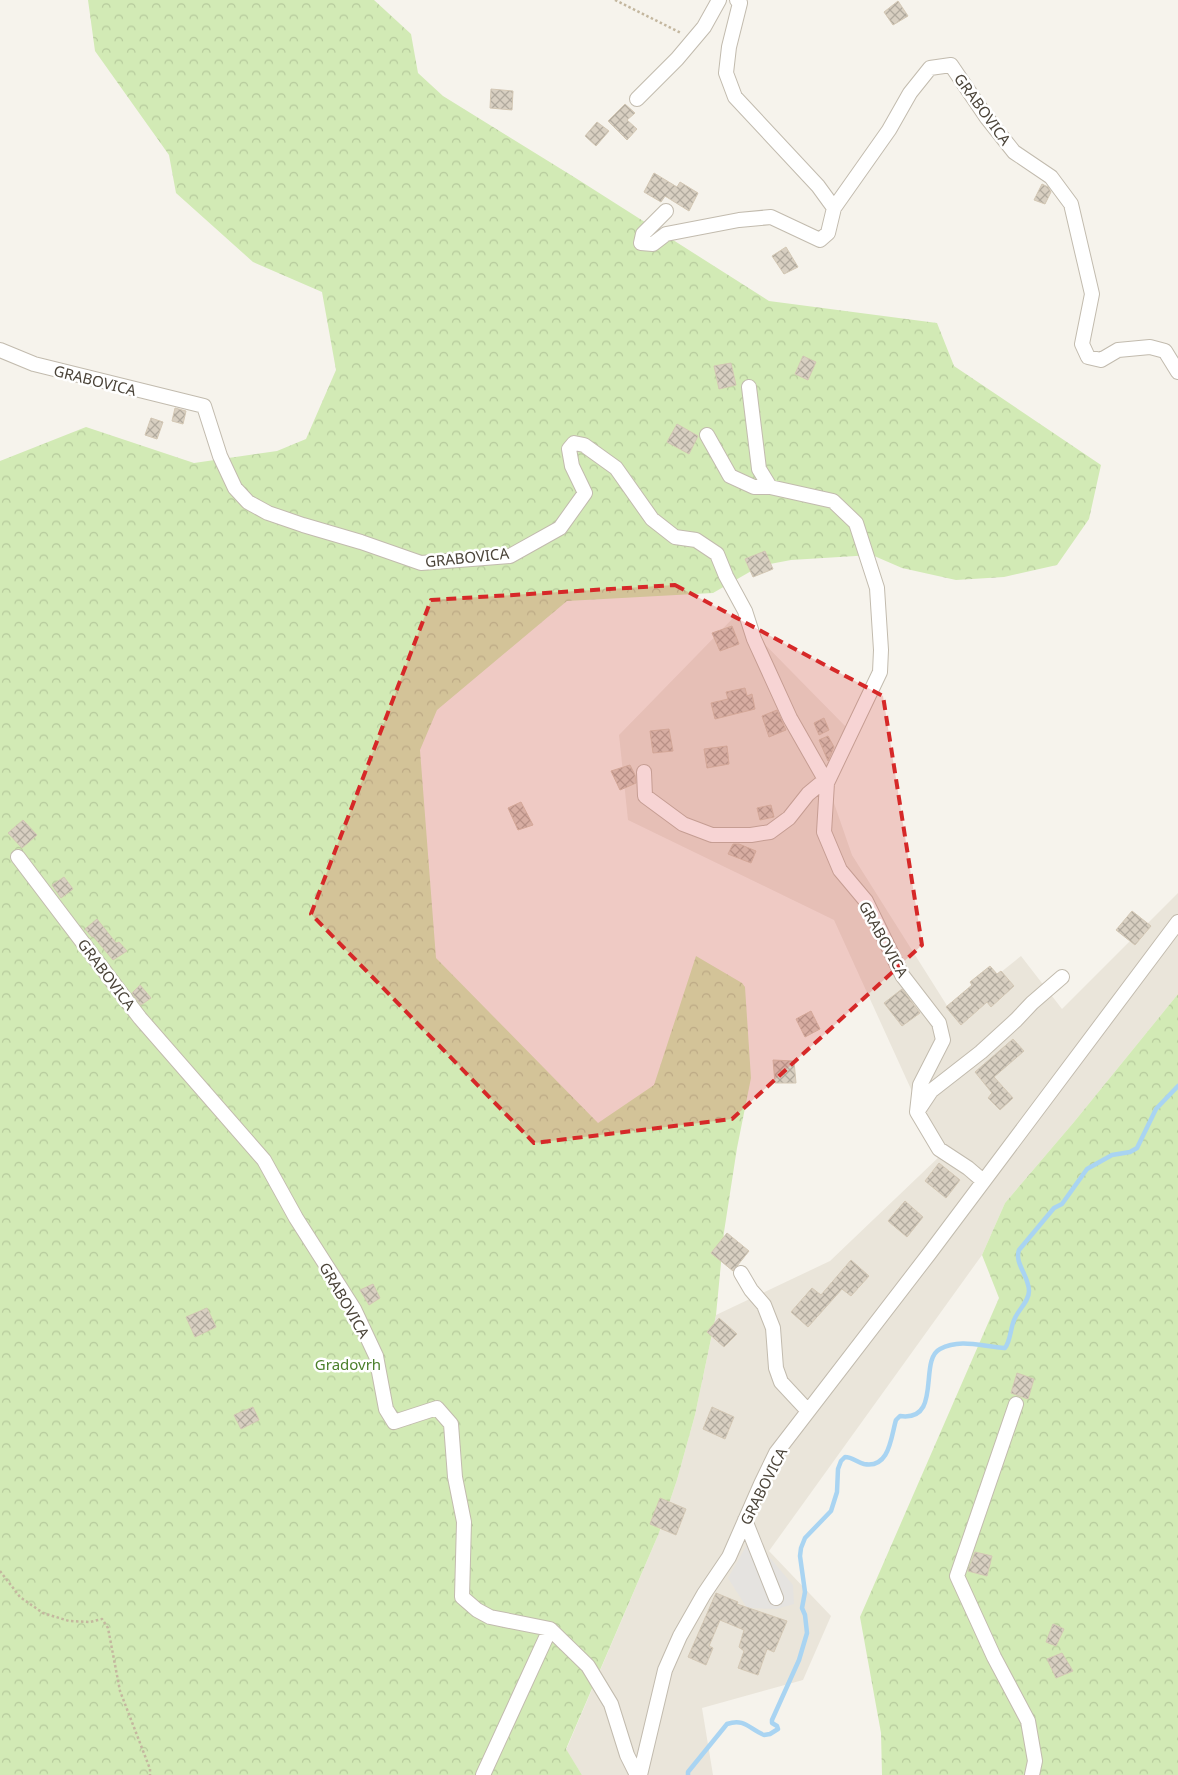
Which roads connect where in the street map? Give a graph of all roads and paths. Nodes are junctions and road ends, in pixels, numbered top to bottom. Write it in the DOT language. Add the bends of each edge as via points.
graph roads {
  1 [pos="615,0"];
  2 [pos="719,0"];
  3 [pos="737,0"];
  4 [pos="704,27"];
  5 [pos="637,99"];
  6 [pos="834,208"];
  7 [pos="666,211"];
  8 [pos="0,350"];
  9 [pos="1178,372"];
  10 [pos="749,387"];
  11 [pos="707,435"];
  12 [pos="770,487"];
  13 [pos="644,772"];
  14 [pos="827,783"];
  15 [pos="18,857"];
  16 [pos="1178,922"];
  17 [pos="1062,977"];
  18 [pos="917,1112"];
  19 [pos="982,1180"];
  20 [pos="741,1273"];
  21 [pos="1016,1404"];
  22 [pos="808,1411"];
  23 [pos="745,1520"];
  24 [pos="0,1571"];
  25 [pos="776,1598"];
  26 [pos="550,1628"];
  27 [pos="150,1775"];
  28 [pos="484,1775"];
  29 [pos="639,1775"];
  30 [pos="1032,1775"];
  1 -- 4 [label="path" via="684,35"];
  2 -- 4 [label="street"];
  3 -- 6 [label="street" via="740,3 726,73 734,97 818,186"];
  4 -- 5 [label="street" via="678,59"];
  6 -- 7 [label="street, GRABOVICA" via="828,233 820,240 771,217 686,230 666,234 653,244 641,243 644,234"];
  6 -- 9 [label="street, GRABOVICA" via="930,68 951,65 1014,152 1051,176 1071,204 1092,294 1082,344 1088,357 1101,360 1118,350 1150,347 1165,351"];
  8 -- 14 [label="street, GRABOVICA" via="34,364 204,406 235,488 248,502 268,513 421,563 510,556 560,528 585,494 572,466 569,449 574,443 584,446 616,468 652,519 675,537 696,540 717,554 745,610 754,639 790,718"];
  10 -- 12 [label="street" via="759,469"];
  11 -- 12 [label="street, GRABOVICA" via="730,476 754,487"];
  12 -- 14 [label="street, GRABOVICA" via="833,500 856,523 877,588 880,672"];
  13 -- 14 [label="street" via="645,796 683,824 712,835 770,832 789,818 808,794 820,784"];
  14 -- 18 [label="street, GRABOVICA" via="824,832 840,870 866,902 902,975 939,1022 943,1040 920,1085"];
  15 -- 26 [label="street, GRABOVICA" via="140,1018 264,1160 296,1218 354,1309 376,1356 386,1409 394,1422 437,1408 451,1424 455,1477 464,1522 462,1597 490,1617"];
  16 -- 19 [label="street, GRABOVICA"];
  17 -- 18 [label="street" via="981,1052 931,1091"];
  18 -- 19 [label="street" via="939,1149"];
  19 -- 22 [label="street, GRABOVICA"];
  20 -- 22 [label="street" via="750,1290 764,1305 773,1328 776,1368 781,1382"];
  21 -- 30 [label="street" via="957,1576 1028,1721 1036,1761"];
  22 -- 23 [label="street, GRABOVICA" via="776,1453"];
  23 -- 25 [label="street"];
  23 -- 29 [label="street, GRABOVICA" via="729,1557 680,1636 665,1670"];
  24 -- 27 [label="path" via="20,1597 43,1613 69,1621 90,1622 102,1618 105,1621 120,1691"];
  26 -- 28 [label="street"];
  26 -- 29 [label="street, GRABOVICA" via="588,1666 611,1704 627,1755"];
}
